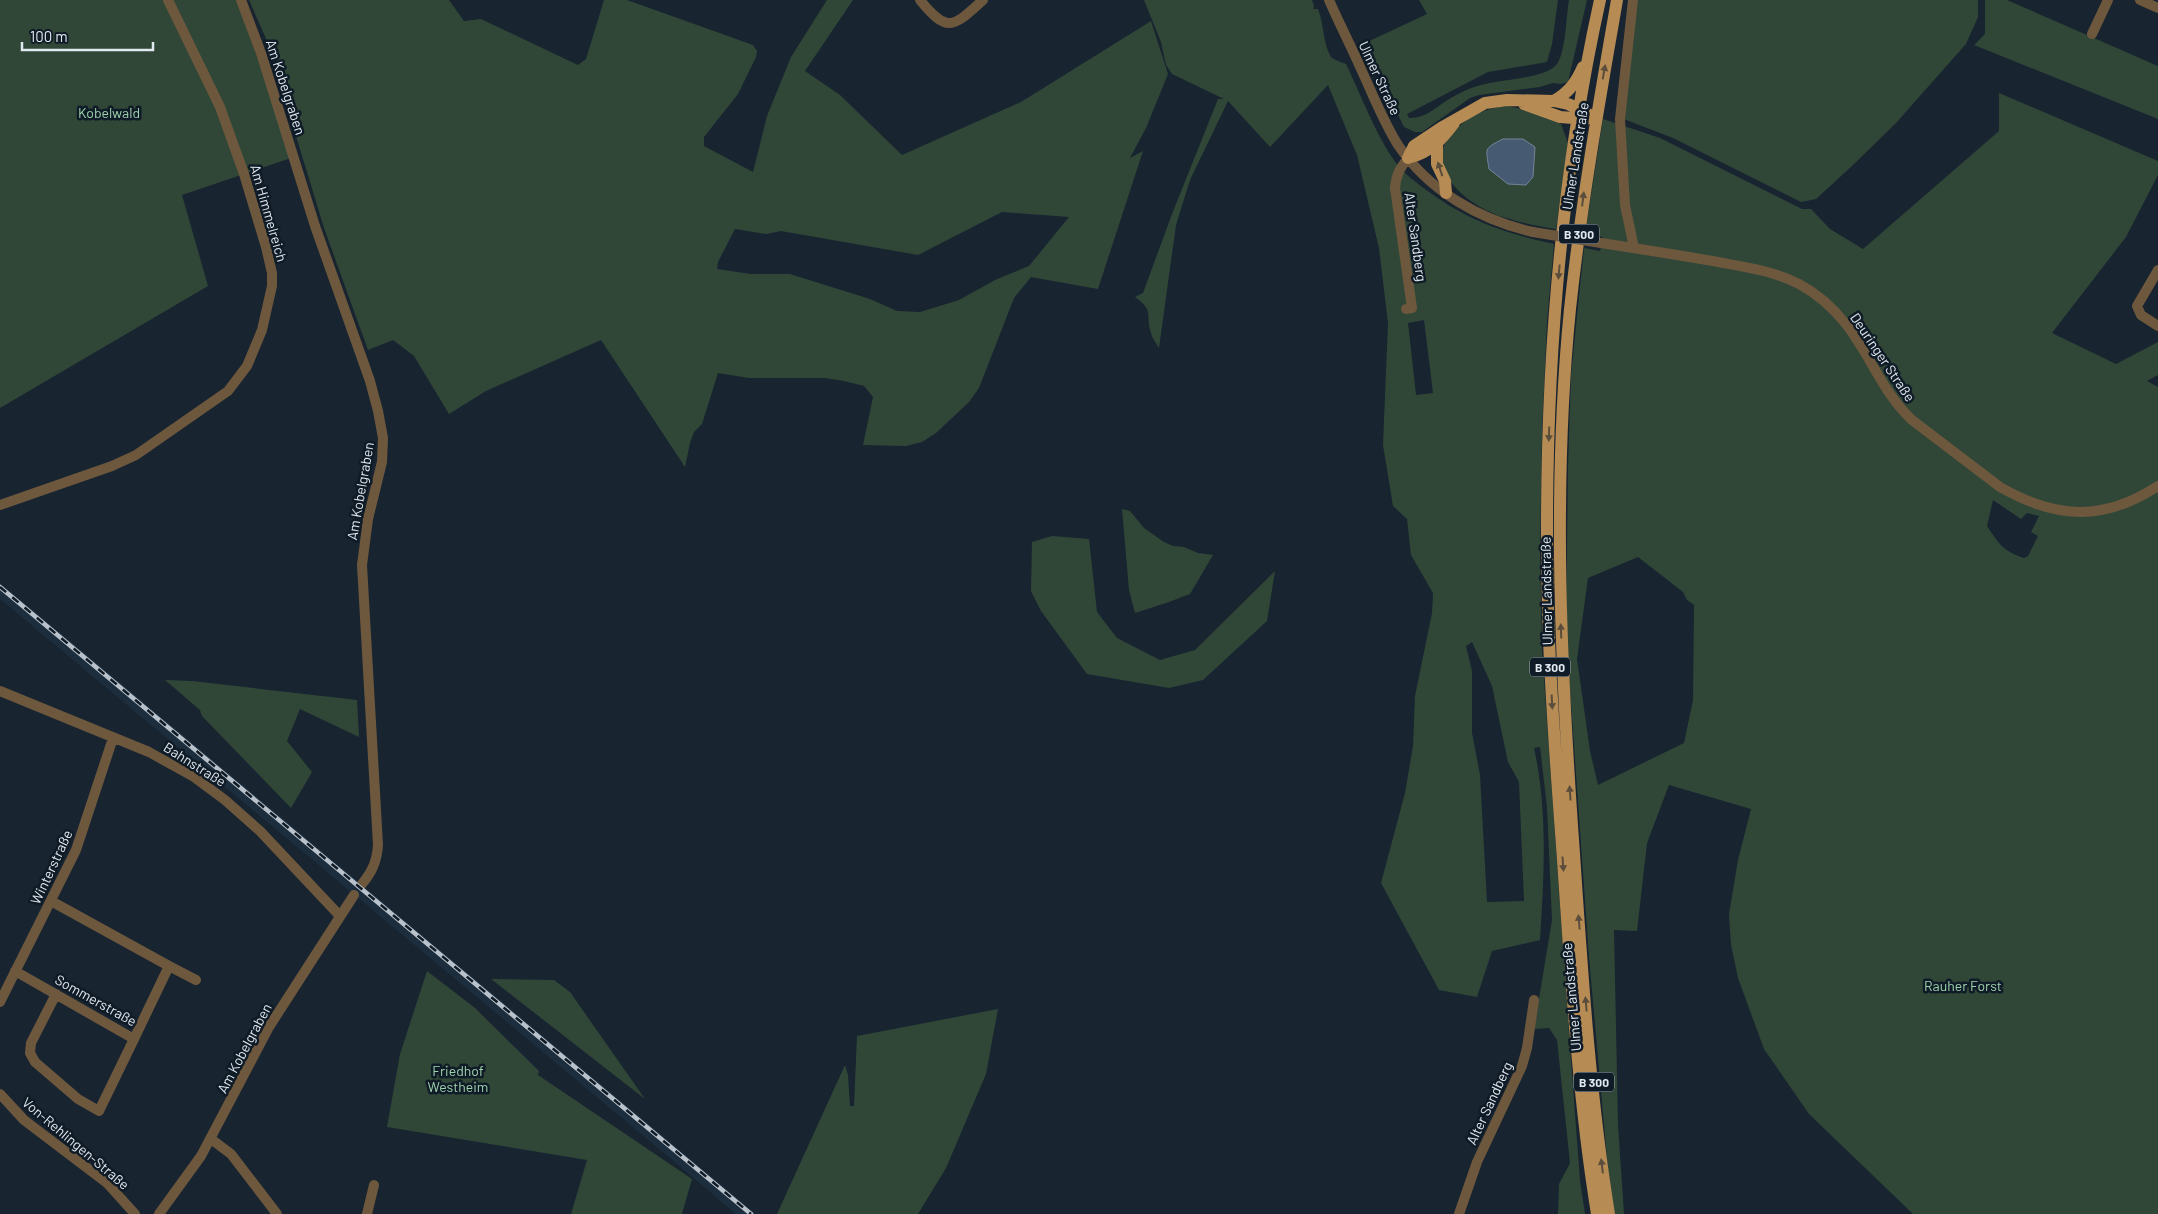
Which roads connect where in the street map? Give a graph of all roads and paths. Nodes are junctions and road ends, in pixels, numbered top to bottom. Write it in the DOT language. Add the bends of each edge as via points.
graph roads {
  1 [pos="168,0"];
  2 [pos="241,0"];
  3 [pos="920,0"];
  4 [pos="983,0"];
  5 [pos="1329,0"];
  6 [pos="1600,0"];
  7 [pos="1617,0"];
  8 [pos="1633,0"];
  9 [pos="2116,0"];
  10 [pos="2140,0"];
  11 [pos="2158,8"];
  12 [pos="2092,34"];
  13 [pos="1590,51"];
  14 [pos="1517,101"];
  15 [pos="1554,101"];
  16 [pos="1579,114"];
  17 [pos="1596,118"];
  18 [pos="1456,121"];
  19 [pos="1438,144"];
  20 [pos="1406,161"];
  21 [pos="1446,193"];
  22 [pos="1634,248"];
  23 [pos="2158,270"];
  24 [pos="1406,310"];
  25 [pos="2158,326"];
  26 [pos="2158,486"];
  27 [pos="0,505"];
  28 [pos="0,691"];
  29 [pos="113,738"];
  30 [pos="362,884"];
  31 [pos="354,895"];
  32 [pos="50,901"];
  33 [pos="339,915"];
  34 [pos="169,966"];
  35 [pos="15,971"];
  36 [pos="196,980"];
  37 [pos="56,994"];
  38 [pos="1534,1000"];
  39 [pos="0,1002"];
  40 [pos="134,1038"];
  41 [pos="0,1094"];
  42 [pos="211,1139"];
  43 [pos="374,1185"];
  44 [pos="135,1214"];
  45 [pos="159,1214"];
  46 [pos="277,1214"];
  47 [pos="367,1214"];
  48 [pos="1458,1214"];
  49 [pos="1597,1214"];
  50 [pos="1609,1214"];
  1 -- 27 [label="street, Am Himmelreich" via="220,107 266,247 272,286 262,330 247,366 228,391 136,455"];
  2 -- 30 [label="street, Am Kobelgraben" via="370,381 381,424 382,462 368,519 362,565 378,854 372,871"];
  3 -- 4 [label="street" via="946,24 962,19"];
  5 -- 20 [label="street, Ulmer Straße"];
  6 -- 13 [label="main road, Ulmer Landstraße / B 300"];
  17 -- 7 [label="main road, Ulmer Landstraße / B 300, one-way"];
  8 -- 22 [label="street" via="1620,119 1624,205"];
  9 -- 12 [label="street" via="2108,0"];
  10 -- 11 [label="street"];
  13 -- 15 [label="main road" via="1577,81"];
  13 -- 16 [label="main road, Ulmer Landstraße / B 300"];
  14 -- 15 [label="main road"];
  14 -- 16 [label="main road" via="1560,117"];
  14 -- 18 [label="main road" via="1485,103"];
  15 -- 16 [label="main road"];
  16 -- 17 [label="main road"];
  16 -- 49 [label="main road, Ulmer Landstraße / B 300, one-way" via="1563,224 1553,350 1547,496 1548,611 1554,745 1577,1042"];
  50 -- 17 [label="main road, Ulmer Landstraße / B 300, one-way" via="1600,1152 1577,894 1563,680 1560,553 1562,442 1570,311"];
  18 -- 19 [label="main road"];
  18 -- 20 [label="main road" via="1414,146"];
  19 -- 20 [label="main road"];
  21 -- 19 [label="main road, one-way" via="1445,181 1437,164"];
  20 -- 21 [label="street, Deuringer Straße"];
  20 -- 24 [label="street, Alter Sandberg" via="1396,178 1395,188 1412,308"];
  21 -- 22 [label="street, Deuringer Straße, bridge" via="1487,218 1533,232"];
  22 -- 26 [label="street, Deuringer Straße" via="1741,266 1800,284 1827,304 1844,322 1899,408 2015,496 2055,511 2092,512 2128,504"];
  23 -- 25 [label="street" via="2137,306 2140,315"];
  28 -- 29 [label="street, Bahnstraße"];
  29 -- 32 [label="street, Winterstraße" via="79,843"];
  29 -- 33 [label="street, Bahnstraße" via="178,767 225,800 260,830"];
  31 -- 33 [label="street, Am Kobelgraben"];
  32 -- 34 [label="street"];
  32 -- 35 [label="street, Winterstraße"];
  33 -- 42 [label="street, Am Kobelgraben" via="269,1027"];
  34 -- 36 [label="street"];
  34 -- 40 [label="street, Sommerstraße"];
  35 -- 37 [label="street, Sommerstraße"];
  35 -- 39 [label="street, Winterstraße"];
  37 -- 40 [label="street, Sommerstraße"];
  37 -- 40 [label="street" via="31,1043 30,1053 35,1062 84,1104 99,1111"];
  38 -- 48 [label="street, Alter Sandberg" via="1522,1066 1477,1162"];
  41 -- 44 [label="street, Von-Rehlingen-Straße" via="24,1120 107,1183"];
  42 -- 45 [label="street, Am Kobelgraben"];
  42 -- 46 [label="street" via="231,1154"];
  43 -- 47 [label="street"];
}
